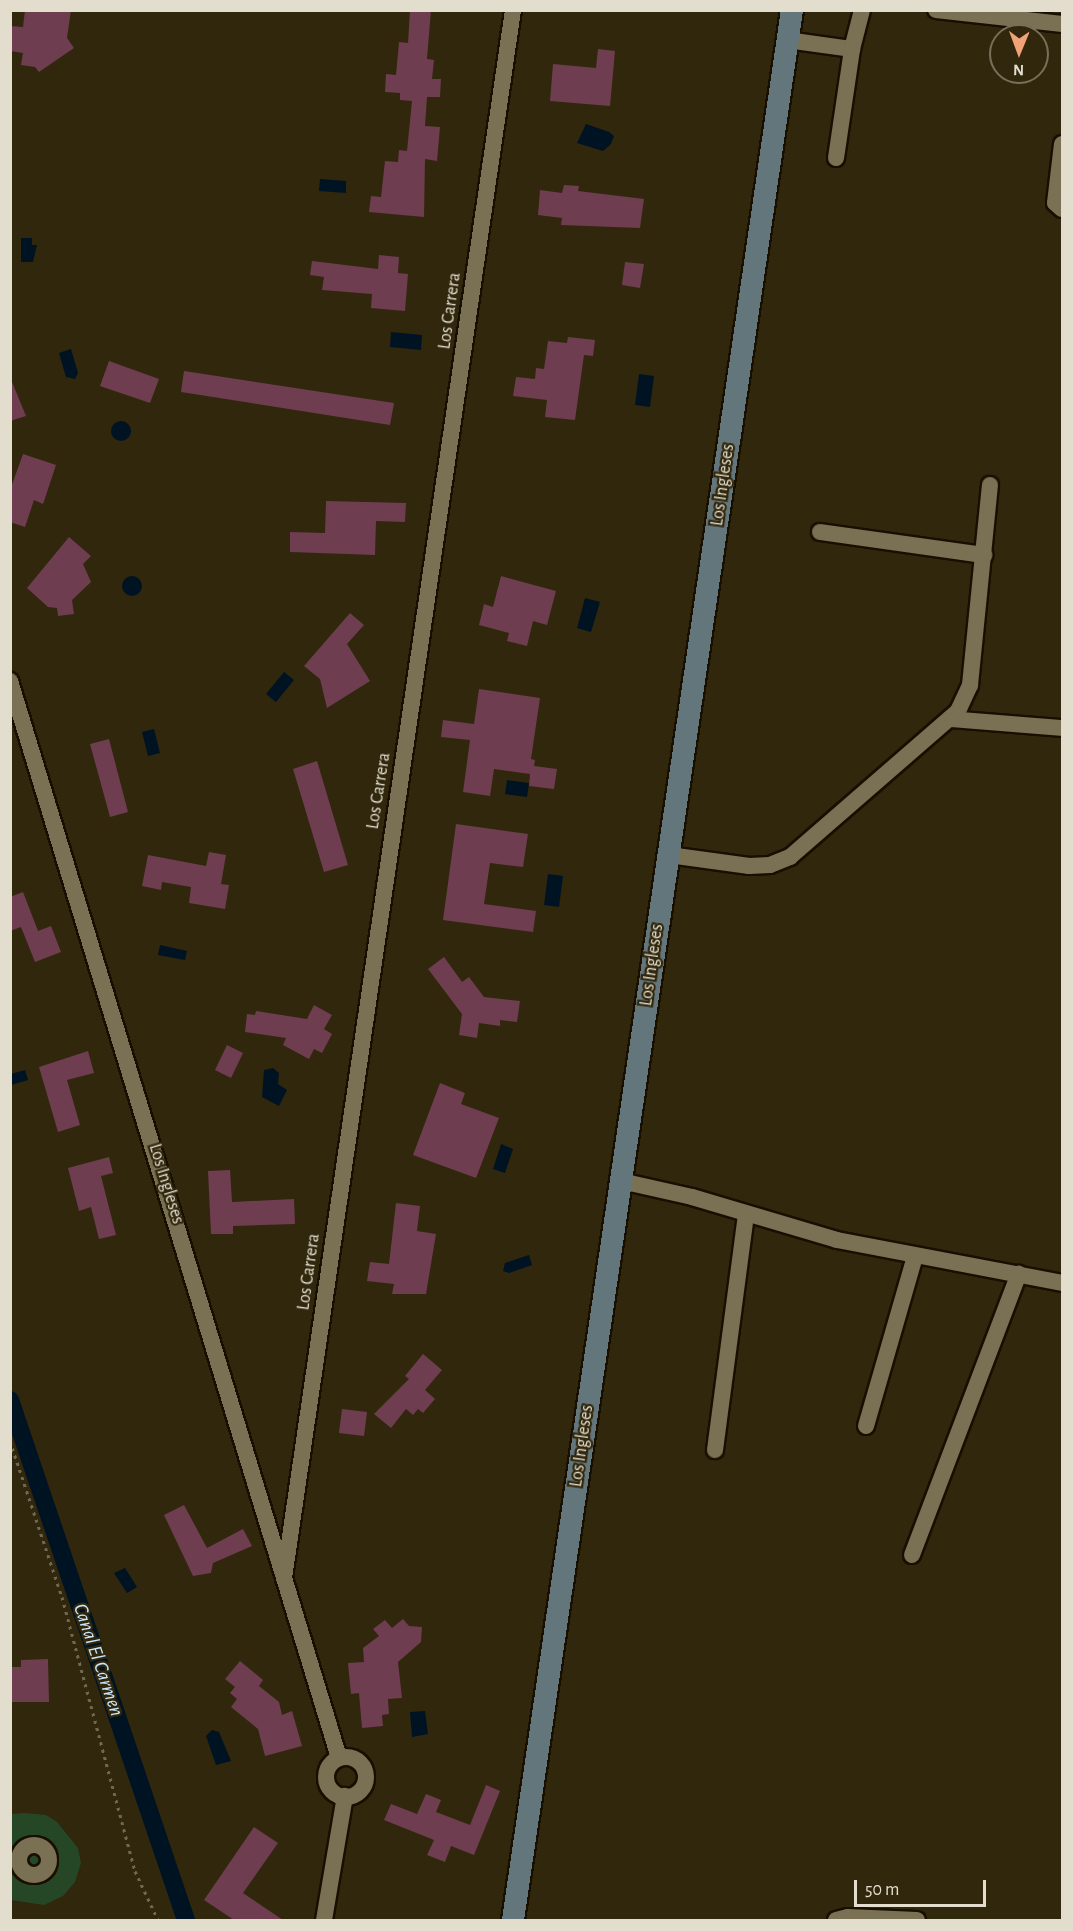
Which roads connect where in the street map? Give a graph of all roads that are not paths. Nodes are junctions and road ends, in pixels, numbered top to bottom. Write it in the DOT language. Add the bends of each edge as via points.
graph roads {
  1 [pos="513,10"];
  2 [pos="792,10"];
  3 [pos="862,10"];
  4 [pos="936,10"];
  5 [pos="1062,24"];
  6 [pos="788,40"];
  7 [pos="852,49"];
  8 [pos="1062,144"];
  9 [pos="836,158"];
  10 [pos="1062,209"];
  11 [pos="990,485"];
  12 [pos="820,532"];
  13 [pos="984,555"];
  14 [pos="10,681"];
  15 [pos="950,719"];
  16 [pos="1062,728"];
  17 [pos="669,855"];
  18 [pos="621,1181"];
  19 [pos="746,1215"];
  20 [pos="915,1256"];
  21 [pos="1019,1274"];
  22 [pos="1062,1283"];
  23 [pos="866,1426"];
  24 [pos="715,1450"];
  25 [pos="912,1555"];
  26 [pos="284,1578"];
  27 [pos="339,1758"];
  28 [pos="345,1796"];
  29 [pos="324,1920"];
  30 [pos="513,1920"];
  31 [pos="836,1920"];
  32 [pos="916,1920"];
  1 -- 26 [label="street, Los Carrera"];
  2 -- 6 [label="street, Los Ingleses"];
  3 -- 7 [label="street"];
  4 -- 5 [label="street"];
  6 -- 7 [label="street"];
  6 -- 17 [label="street, Los Ingleses"];
  7 -- 9 [label="street"];
  8 -- 10 [label="street" via="1055,200"];
  11 -- 13 [label="street"];
  12 -- 13 [label="street"];
  13 -- 15 [label="street" via="970,685 964,702"];
  14 -- 26 [label="street, Los Ingleses"];
  15 -- 16 [label="street"];
  15 -- 17 [label="street" via="790,857 770,865 749,866"];
  17 -- 18 [label="street, Los Ingleses"];
  18 -- 19 [label="street" via="692,1197"];
  18 -- 30 [label="street, Los Ingleses"];
  19 -- 20 [label="street"];
  19 -- 24 [label="street"];
  20 -- 21 [label="street"];
  20 -- 23 [label="street"];
  21 -- 22 [label="street"];
  21 -- 25 [label="street"];
  26 -- 27 [label="street, Los Ingleses"];
  27 -- 28 [label="street" via="329,1765 326,1777 334,1793"];
  27 -- 28 [label="street" via="358,1761 366,1773 358,1792"];
  28 -- 29 [label="street"];
  31 -- 32 [label="street"];
}
